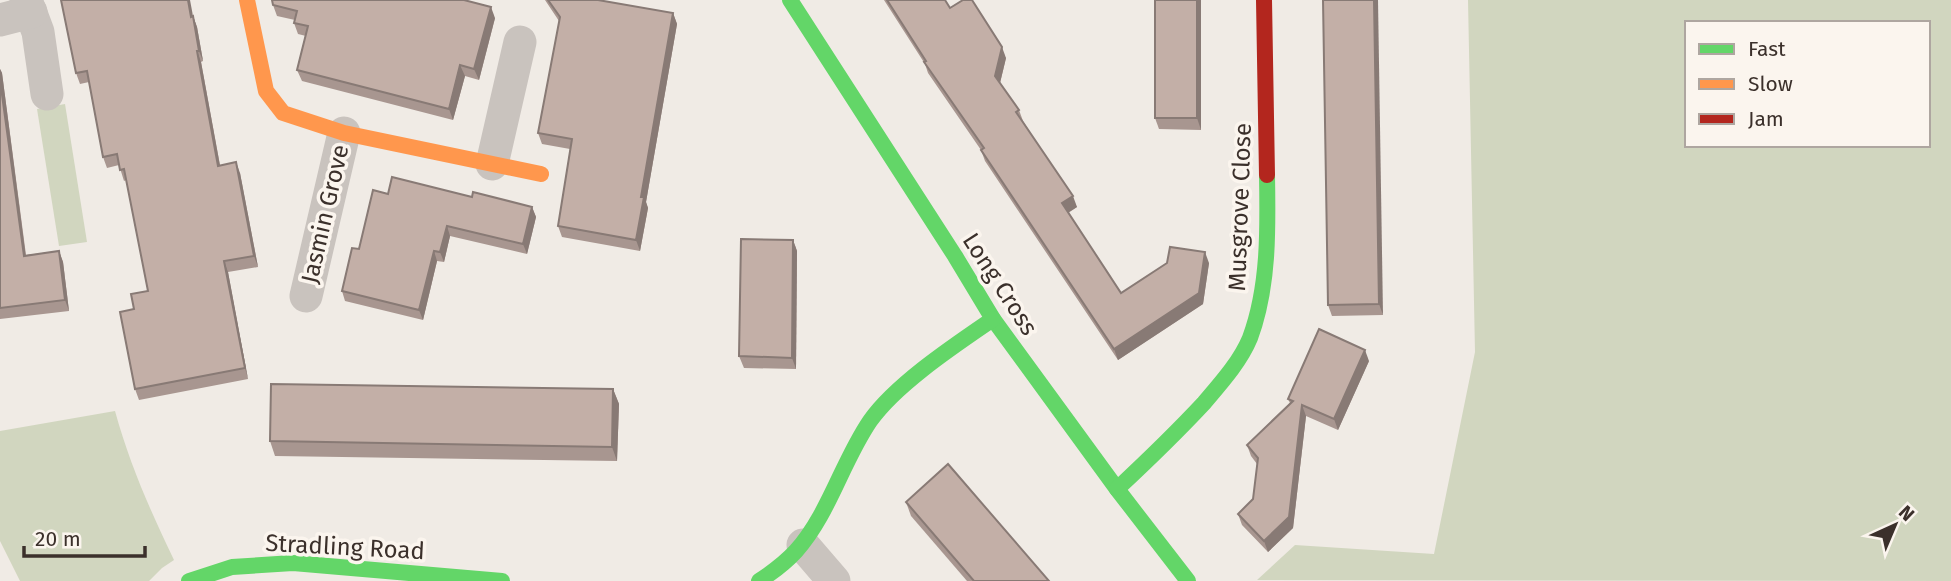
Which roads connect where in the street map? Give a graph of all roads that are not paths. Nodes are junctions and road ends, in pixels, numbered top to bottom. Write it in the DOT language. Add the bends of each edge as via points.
graph roads {
  1 [pos="247,0"];
  2 [pos="789,0"];
  3 [pos="1264,0"];
  4 [pos="19,11"];
  5 [pos="520,42"];
  6 [pos="47,94"];
  7 [pos="344,132"];
  8 [pos="492,164"];
  9 [pos="541,174"];
  10 [pos="306,296"];
  11 [pos="993,319"];
  12 [pos="1118,489"];
  13 [pos="803,545"];
  14 [pos="189,581"];
  15 [pos="502,581"];
  16 [pos="759,581"];
  17 [pos="834,581"];
  18 [pos="1188,581"];
  1 -- 7 [label="street, Jasmin Grove" via="265,91 272,102 297,119"];
  2 -- 11 [label="street, Long Cross"];
  3 -- 12 [label="street, Musgrove Close" via="1265,273 1259,308 1249,340 1227,377"];
  4 -- 6 [label="street" via="38,32"];
  5 -- 8 [label="street"];
  7 -- 8 [label="street, Jasmin Grove"];
  7 -- 10 [label="street, Jasmin Grove"];
  8 -- 9 [label="street, Jasmin Grove"];
  11 -- 12 [label="street, Long Cross"];
  11 -- 13 [label="street" via="886,401 851,452"];
  12 -- 18 [label="street, Long Cross"];
  13 -- 16 [label="street"];
  13 -- 17 [label="street"];
  14 -- 15 [label="street, Stradling Road" via="232,567 293,563"];
}
